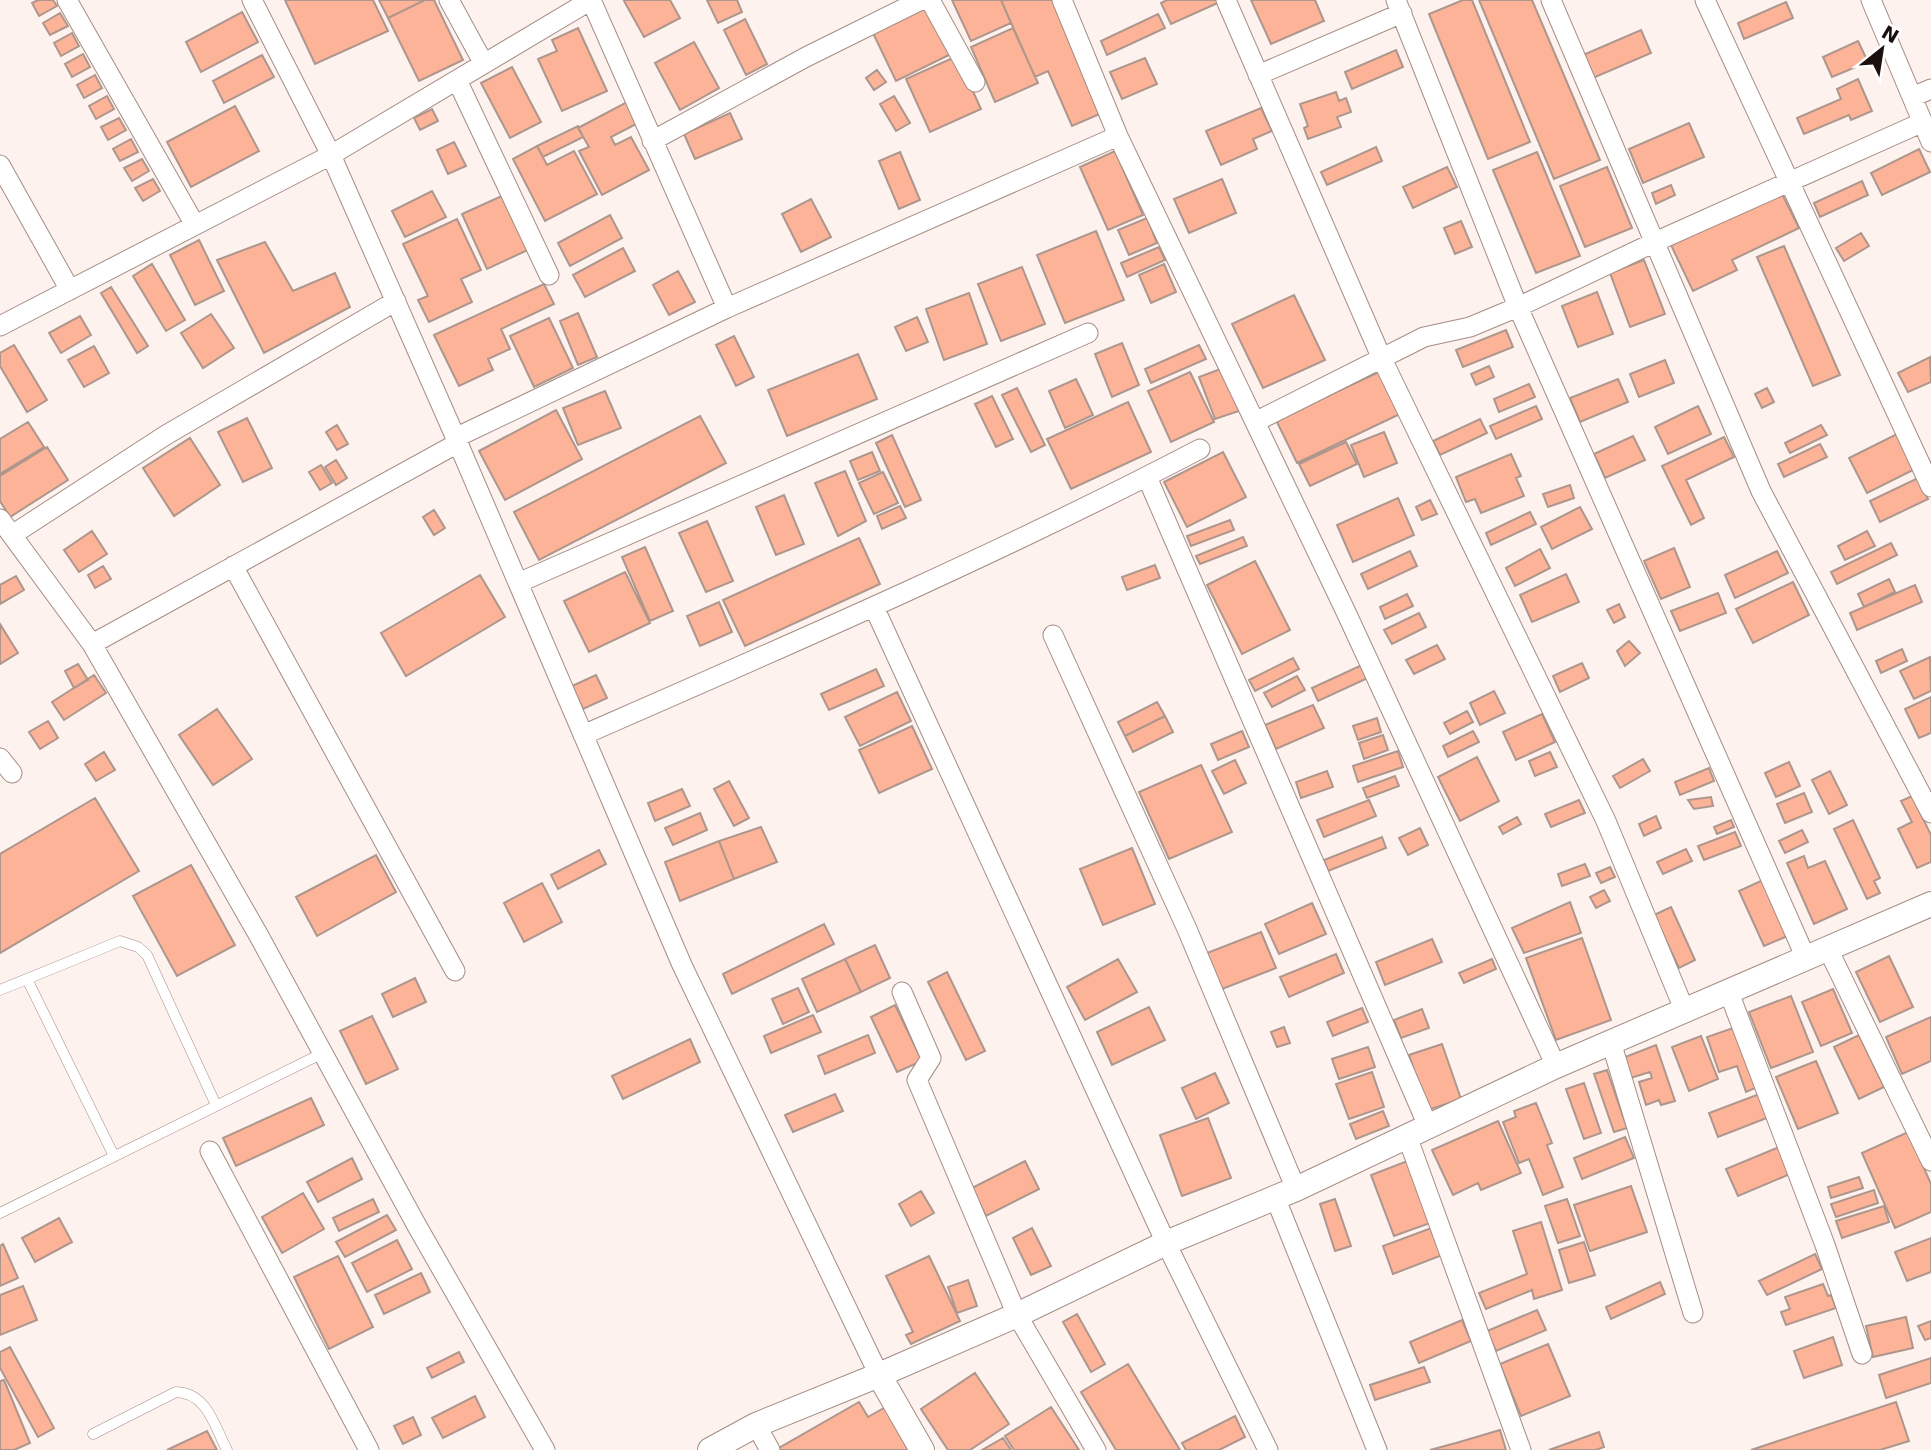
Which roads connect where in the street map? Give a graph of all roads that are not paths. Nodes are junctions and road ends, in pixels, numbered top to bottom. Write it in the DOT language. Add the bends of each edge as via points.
graph roads {
  1 [pos="67,0"];
  2 [pos="252,0"];
  3 [pos="449,0"];
  4 [pos="591,0"];
  5 [pos="921,0"];
  6 [pos="930,0"];
  7 [pos="1062,0"];
  8 [pos="1226,0"];
  9 [pos="1551,0"];
  10 [pos="1705,0"];
  11 [pos="1871,0"];
  12 [pos="1399,6"];
  13 [pos="484,64"];
  14 [pos="1258,75"];
  15 [pos="457,80"];
  16 [pos="975,82"];
  17 [pos="1931,89"];
  18 [pos="1912,97"];
  19 [pos="1923,122"];
  20 [pos="1118,136"];
  21 [pos="652,141"];
  22 [pos="1931,142"];
  23 [pos="331,155"];
  24 [pos="0,165"];
  25 [pos="1788,182"];
  26 [pos="195,225"];
  27 [pos="1655,242"];
  28 [pos="549,275"];
  29 [pos="70,290"];
  30 [pos="396,301"];
  31 [pos="1518,307"];
  32 [pos="727,308"];
  33 [pos="0,326"];
  34 [pos="1088,333"];
  35 [pos="1382,359"];
  36 [pos="1255,422"];
  37 [pos="457,440"];
  38 [pos="1200,449"];
  39 [pos="1147,477"];
  40 [pos="1931,487"];
  41 [pos="0,519"];
  42 [pos="12,535"];
  43 [pos="233,566"];
  44 [pos="518,583"];
  45 [pos="874,607"];
  46 [pos="1053,635"];
  47 [pos="92,644"];
  48 [pos="583,735"];
  49 [pos="1931,813"];
  50 [pos="1931,904"];
  51 [pos="1816,951"];
  52 [pos="455,971"];
  53 [pos="27,979"];
  54 [pos="0,990"];
  55 [pos="1728,990"];
  56 [pos="902,992"];
  57 [pos="1684,1009"];
  58 [pos="1611,1042"];
  59 [pos="323,1052"];
  60 [pos="1556,1066"];
  61 [pos="216,1105"];
  62 [pos="1418,1131"];
  63 [pos="210,1151"];
  64 [pos="114,1156"];
  65 [pos="1931,1161"];
  66 [pos="1286,1193"];
  67 [pos="0,1213"];
  68 [pos="1166,1242"];
  69 [pos="1693,1313"];
  70 [pos="1017,1315"];
  71 [pos="1861,1354"];
  72 [pos="878,1375"];
  73 [pos="756,1425"];
  74 [pos="93,1434"];
  75 [pos="227,1450"];
  76 [pos="369,1450"];
  77 [pos="545,1450"];
  78 [pos="710,1450"];
  79 [pos="769,1450"];
  80 [pos="922,1450"];
  81 [pos="1096,1450"];
  82 [pos="1268,1450"];
  83 [pos="1377,1450"];
  84 [pos="1521,1450"];
  1 -- 26 [label="street"];
  2 -- 23 [label="street"];
  3 -- 13 [label="street"];
  4 -- 13 [label="street"];
  4 -- 21 [label="street"];
  5 -- 21 [label="street"];
  6 -- 16 [label="street"];
  7 -- 20 [label="street"];
  8 -- 14 [label="street"];
  9 -- 27 [label="street"];
  10 -- 25 [label="street"];
  11 -- 18 [label="street"];
  12 -- 14 [label="street"];
  12 -- 31 [label="street"];
  13 -- 15 [label="street"];
  14 -- 35 [label="street"];
  15 -- 23 [label="street"];
  15 -- 28 [label="street"];
  17 -- 18 [label="street"];
  18 -- 19 [label="street"];
  19 -- 22 [label="street"];
  19 -- 25 [label="street"];
  20 -- 32 [label="street"];
  20 -- 36 [label="street"];
  21 -- 32 [label="street"];
  23 -- 26 [label="street"];
  23 -- 30 [label="street"];
  24 -- 29 [label="street"];
  25 -- 27 [label="street"];
  25 -- 40 [label="street"];
  26 -- 29 [label="street"];
  27 -- 31 [label="street"];
  27 -- 49 [label="street" via="1761,491"];
  29 -- 33 [label="street"];
  30 -- 37 [label="street"];
  30 -- 42 [label="street" via="166,435"];
  31 -- 35 [label="street" via="1470,327 1424,337"];
  31 -- 51 [label="street"];
  32 -- 37 [label="street"];
  34 -- 44 [label="street"];
  35 -- 36 [label="street"];
  35 -- 57 [label="street" via="1606,821"];
  36 -- 60 [label="street"];
  37 -- 43 [label="street"];
  37 -- 44 [label="street"];
  38 -- 39 [label="street"];
  39 -- 45 [label="street"];
  39 -- 62 [label="street"];
  41 -- 42 [label="street"];
  42 -- 47 [label="street"];
  43 -- 47 [label="street"];
  43 -- 52 [label="street"];
  44 -- 48 [label="street"];
  45 -- 48 [label="street"];
  45 -- 68 [label="street"];
  46 -- 66 [label="street" via="1187,929"];
  47 -- 59 [label="street"];
  48 -- 72 [label="street" via="682,965"];
  50 -- 51 [label="street"];
  51 -- 55 [label="street"];
  51 -- 65 [label="street"];
  53 -- 54 [label="lane"];
  53 -- 61 [label="lane" via="120,941 138,947 147,955"];
  53 -- 64 [label="lane"];
  55 -- 57 [label="street"];
  55 -- 71 [label="street" via="1825,1245"];
  56 -- 70 [label="street" via="931,1058 917,1080"];
  57 -- 58 [label="street"];
  58 -- 60 [label="street"];
  58 -- 69 [label="street"];
  59 -- 61 [label="lane"];
  59 -- 77 [label="street"];
  60 -- 62 [label="street"];
  61 -- 64 [label="lane"];
  62 -- 66 [label="street"];
  62 -- 84 [label="street"];
  63 -- 76 [label="street"];
  64 -- 67 [label="lane"];
  66 -- 68 [label="street"];
  66 -- 83 [label="street"];
  68 -- 70 [label="street"];
  68 -- 82 [label="street"];
  70 -- 72 [label="street"];
  70 -- 81 [label="street"];
  72 -- 73 [label="street"];
  72 -- 80 [label="street"];
  73 -- 78 [label="street"];
  73 -- 79 [label="street"];
  74 -- 75 [label="lane" via="176,1392 189,1392 203,1403"];
}
